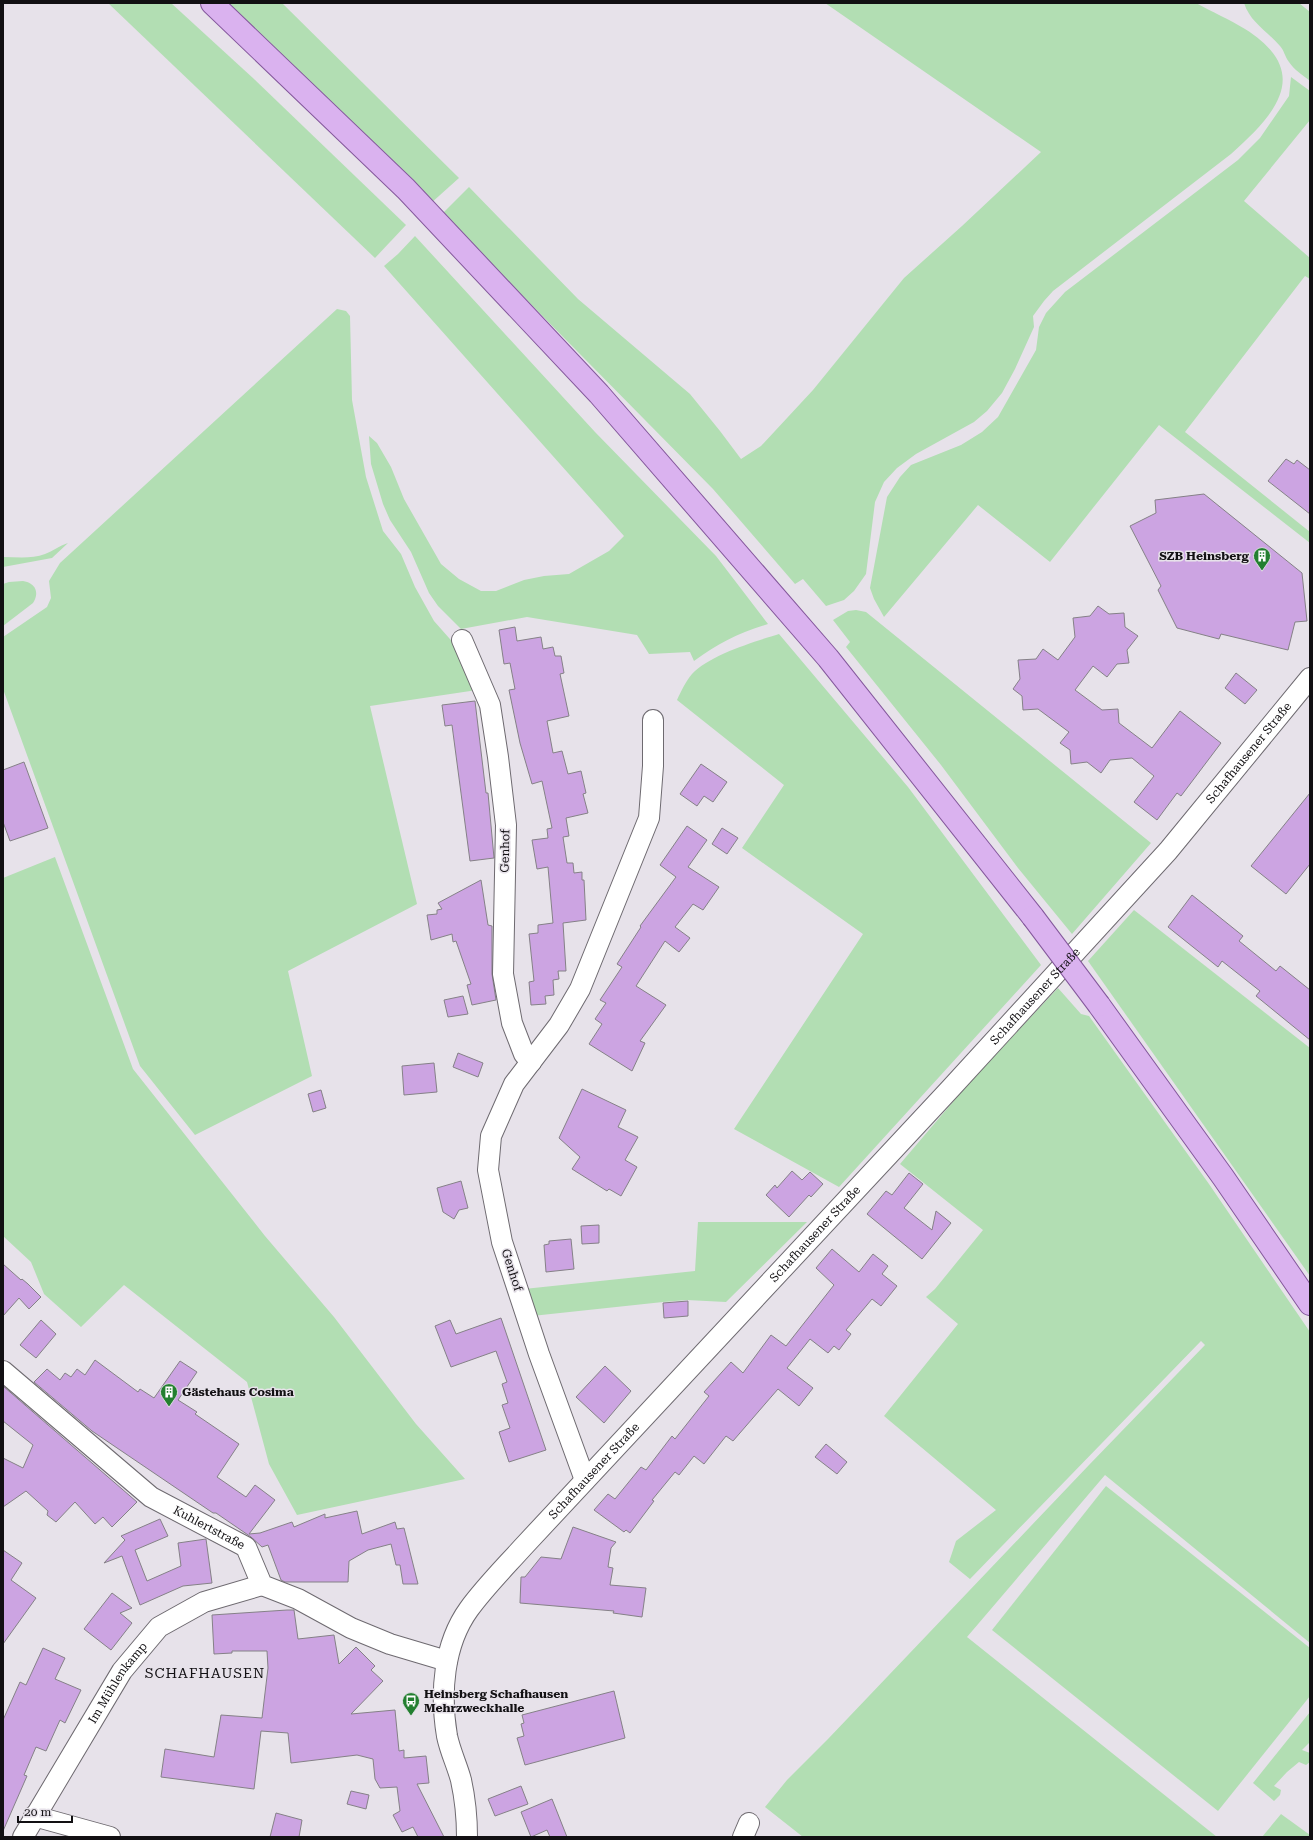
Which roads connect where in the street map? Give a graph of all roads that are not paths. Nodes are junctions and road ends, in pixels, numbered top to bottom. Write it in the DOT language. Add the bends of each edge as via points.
graph roads {
  1 [pos="212,3"];
  2 [pos="462,640"];
  3 [pos="1310,678"];
  4 [pos="653,720"];
  5 [pos="531,1062"];
  6 [pos="1310,1304"];
  7 [pos="3,1372"];
  8 [pos="585,1480"];
  9 [pos="262,1585"];
  10 [pos="447,1661"];
  11 [pos="34,1816"];
  12 [pos="23,1837"];
  13 [pos="110,1837"];
  14 [pos="467,1837"];
  1 -- 6 [label="main road, bridge" via="406,190 599,394 828,658 1033,917 1099,1005"];
  2 -- 5 [label="street, Genhof" via="490,705 506,825 503,974 512,1023 524,1054"];
  3 -- 8 [label="street, Schafhausener Straße" via="1162,857 951,1088"];
  4 -- 5 [label="street, Genhof" via="649,818 580,989 559,1025"];
  5 -- 8 [label="street, Genhof" via="514,1084 491,1136 488,1170 502,1242"];
  7 -- 9 [label="street, Kuhlertstraße" via="151,1496 246,1547"];
  8 -- 10 [label="street, Schafhausener Straße" via="468,1610"];
  9 -- 10 [label="street" via="298,1599 377,1639"];
  9 -- 11 [label="street, Im Mühlenkamp" via="204,1602 159,1627 122,1671"];
  10 -- 14 [label="street, Schafhausener Straße" via="443,1702 448,1737 461,1780"];
  11 -- 12 [label="street, Im Mühlenkamp"];
  11 -- 13 [label="street"];
}
